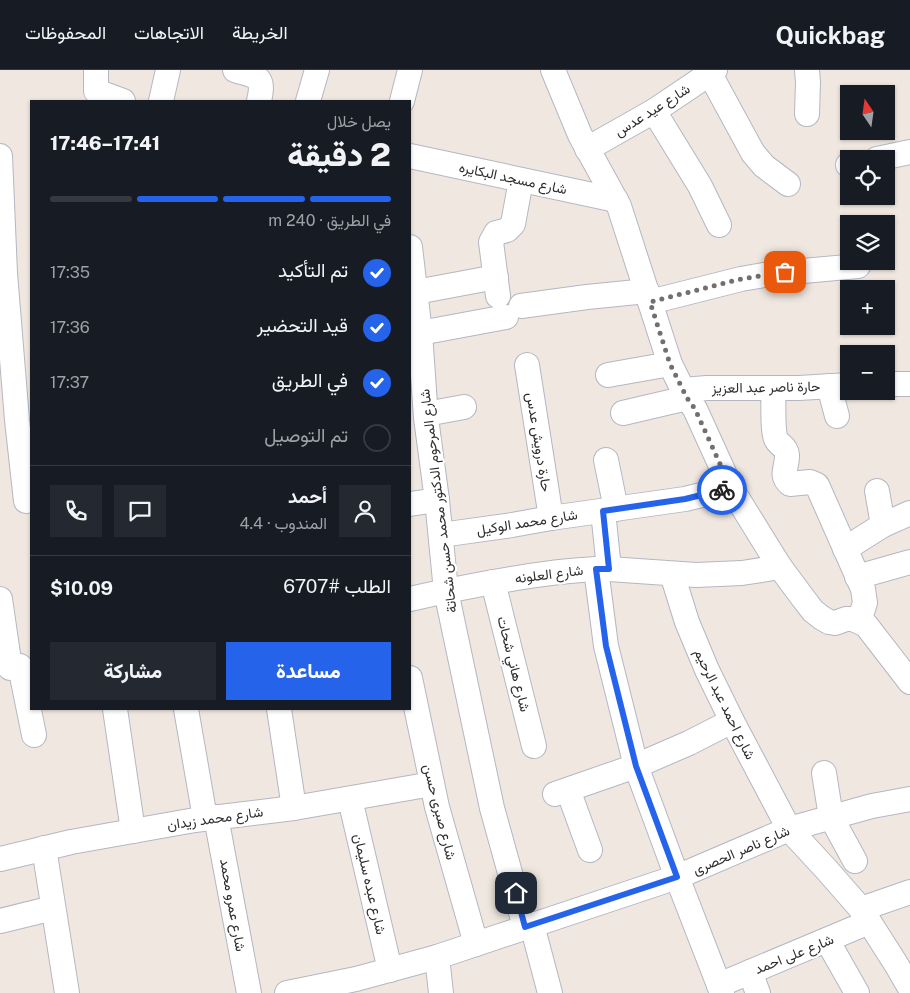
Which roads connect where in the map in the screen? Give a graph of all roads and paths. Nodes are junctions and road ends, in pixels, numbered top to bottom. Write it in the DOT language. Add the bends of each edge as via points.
graph roads {
  1 [pos="168,70"];
  2 [pos="235,70"];
  3 [pos="317,70"];
  4 [pos="410,70"];
  5 [pos="553,70"];
  6 [pos="807,70"];
  7 [pos="712,72"];
  8 [pos="96,80"];
  9 [pos="122,100"];
  10 [pos="161,100"];
  11 [pos="259,100"];
  12 [pos="308,100"];
  13 [pos="402,100"];
  14 [pos="654,112"];
  15 [pos="806,114"];
  16 [pos="587,149"];
  17 [pos="910,152"];
  18 [pos="895,155"];
  19 [pos="0,156"];
  20 [pos="411,156"];
  21 [pos="521,180"];
  22 [pos="788,184"];
  23 [pos="616,200"];
  24 [pos="718,225"];
  25 [pos="411,259"];
  26 [pos="840,268"];
  27 [pos="416,292"];
  28 [pos="649,296"];
  29 [pos="505,299"];
  30 [pos="420,333"];
  31 [pos="670,364"];
  32 [pos="527,365"];
  33 [pos="608,375"];
  34 [pos="895,384"];
  35 [pos="910,384"];
  36 [pos="839,386"];
  37 [pos="774,388"];
  38 [pos="685,394"];
  39 [pos="464,407"];
  40 [pos="622,414"];
  41 [pos="421,416"];
  42 [pos="837,416"];
  43 [pos="24,419"];
  44 [pos="606,460"];
  45 [pos="731,488"];
  46 [pos="878,491"];
  47 [pos="437,500"];
  48 [pos="26,501"];
  49 [pos="411,504"];
  50 [pos="609,510"];
  51 [pos="910,513"];
  52 [pos="551,518"];
  53 [pos="883,525"];
  54 [pos="441,535"];
  55 [pos="845,549"];
  56 [pos="910,562"];
  57 [pos="780,567"];
  58 [pos="602,569"];
  59 [pos="672,574"];
  60 [pos="857,577"];
  61 [pos="493,582"];
  62 [pos="446,591"];
  63 [pos="0,599"];
  64 [pos="411,599"];
  65 [pos="859,621"];
  66 [pos="15,667"];
  67 [pos="910,682"];
  68 [pos="411,683"];
  69 [pos="115,710"];
  70 [pos="186,710"];
  71 [pos="279,710"];
  72 [pos="732,722"];
  73 [pos="34,735"];
  74 [pos="534,746"];
  75 [pos="636,766"];
  76 [pos="824,773"];
  77 [pos="432,784"];
  78 [pos="350,799"];
  79 [pos="910,799"];
  80 [pos="294,808"];
  81 [pos="830,817"];
  82 [pos="210,818"];
  83 [pos="789,829"];
  84 [pos="133,831"];
  85 [pos="44,848"];
  86 [pos="590,850"];
  87 [pos="0,858"];
  88 [pos="855,861"];
  89 [pos="677,877"];
  90 [pos="910,892"];
  91 [pos="54,908"];
  92 [pos="865,916"];
  93 [pos="0,921"];
  94 [pos="528,926"];
  95 [pos="828,940"];
  96 [pos="476,944"];
  97 [pos="437,957"];
  98 [pos="390,970"];
  99 [pos="754,982"];
  100 [pos="357,986"];
  101 [pos="910,988"];
  102 [pos="721,989"];
  103 [pos="67,993"];
  104 [pos="249,993"];
  105 [pos="287,993"];
  106 [pos="441,993"];
  107 [pos="550,993"];
  108 [pos="857,993"];
  1 -- 10 [label="street"];
  2 -- 11 [label="street" via="260,80"];
  3 -- 12 [label="street"];
  4 -- 13 [label="street"];
  5 -- 16 [label="street"];
  6 -- 15 [label="street"];
  7 -- 14 [label="street, شارع عيد عدس"];
  7 -- 22 [label="street" via="752,153"];
  8 -- 9 [label="street"];
  14 -- 16 [label="street, شارع عيد عدس"];
  14 -- 24 [label="street" via="700,186"];
  16 -- 23 [label="street"];
  17 -- 18 [label="street"];
  19 -- 43 [label="street" via="6,273"];
  20 -- 21 [label="street, شارع مسجد البكايره"];
  21 -- 23 [label="street, شارع مسجد البكايره"];
  21 -- 29 [label="street" via="513,224 496,233 492,242"];
  23 -- 28 [label="street"];
  25 -- 27 [label="street, شارع المرحوم الدكتور محمد حسن شحاتة"];
  26 -- 28 [label="street" via="770,274"];
  27 -- 29 [label="street"];
  27 -- 30 [label="street, شارع المرحوم الدكتور محمد حسن شحاتة"];
  28 -- 29 [label="street"];
  28 -- 31 [label="street"];
  29 -- 30 [label="street"];
  30 -- 41 [label="street, شارع المرحوم الدكتور محمد حسن شحاتة"];
  31 -- 33 [label="street"];
  31 -- 38 [label="street"];
  32 -- 52 [label="street, حارة درويش عدس"];
  34 -- 35 [label="street"];
  36 -- 37 [label="street, حارة ناصر عبد العزيز"];
  36 -- 42 [label="street"];
  37 -- 38 [label="street, حارة ناصر عبد العزيز" via="707,388"];
  37 -- 55 [label="street" via="775,433 787,454 786,480 790,484 810,482 817,485"];
  38 -- 40 [label="street, حارة ناصر عبد العزيز"];
  38 -- 45 [label="street"];
  39 -- 41 [label="street"];
  41 -- 47 [label="street, شارع المرحوم الدكتور محمد حسن شحاتة"];
  43 -- 48 [label="street"];
  44 -- 50 [label="street"];
  45 -- 50 [label="street, شارع محمد الوكيل" via="685,499"];
  45 -- 57 [label="street"];
  46 -- 53 [label="street"];
  47 -- 49 [label="street"];
  47 -- 54 [label="street, شارع المرحوم الدكتور محمد حسن شحاتة"];
  50 -- 52 [label="street, شارع محمد الوكيل"];
  50 -- 58 [label="street"];
  51 -- 53 [label="street"];
  52 -- 54 [label="street, شارع محمد الوكيل"];
  53 -- 55 [label="street"];
  54 -- 62 [label="street, شارع المرحوم الدكتور محمد حسن شحاتة"];
  55 -- 60 [label="street"];
  56 -- 60 [label="street"];
  57 -- 59 [label="street, شارع العلونه" via="696,576"];
  57 -- 65 [label="street" via="822,618 835,623 846,619"];
  58 -- 59 [label="street, شارع العلونه"];
  58 -- 61 [label="street, شارع العلونه"];
  58 -- 75 [label="street" via="606,646"];
  59 -- 72 [label="street, شارع احمد عبد الرحيم" via="696,645"];
  60 -- 65 [label="street" via="865,603"];
  61 -- 62 [label="street, شارع العلونه"];
  61 -- 74 [label="street, شارع هاني شحات"];
  62 -- 64 [label="street, شارع العلونه"];
  62 -- 94 [label="street, شارع المرحوم الدكتور محمد حسن شحاتة" via="492,808"];
  63 -- 66 [label="street"];
  65 -- 67 [label="street" via="873,633"];
  66 -- 73 [label="street"];
  68 -- 77 [label="street, شارع صبرى حسن"];
  69 -- 84 [label="street"];
  70 -- 82 [label="street, شارع عمرو محمد"];
  71 -- 80 [label="street"];
  72 -- 75 [label="street"];
  72 -- 83 [label="street, شارع احمد عبد الرحيم"];
  75 -- 86 [label="street" via="562,792"];
  75 -- 89 [label="street"];
  76 -- 81 [label="street"];
  77 -- 78 [label="street, شارع محمد زيدان"];
  77 -- 96 [label="street, شارع صبرى حسن"];
  78 -- 80 [label="street, شارع محمد زيدان"];
  78 -- 98 [label="street, شارع عبده سليمان"];
  79 -- 81 [label="street, شارع ناصر الحصرى"];
  80 -- 82 [label="street, شارع محمد زيدان"];
  81 -- 83 [label="street, شارع ناصر الحصرى"];
  81 -- 88 [label="street"];
  82 -- 84 [label="street, شارع محمد زيدان"];
  82 -- 104 [label="street, شارع عمرو محمد"];
  83 -- 89 [label="street, شارع ناصر الحصرى"];
  83 -- 92 [label="street, شارع احمد عبد الرحيم"];
  84 -- 85 [label="street, شارع محمد زيدان"];
  85 -- 87 [label="street, شارع محمد زيدان"];
  85 -- 91 [label="street"];
  89 -- 94 [label="street, شارع ناصر الحصرى"];
  89 -- 102 [label="street"];
  90 -- 92 [label="street, شارع على احمد"];
  91 -- 93 [label="street"];
  91 -- 103 [label="street"];
  92 -- 95 [label="street, شارع على احمد"];
  92 -- 101 [label="street, شارع احمد عبد الرحيم"];
  94 -- 96 [label="street, شارع ناصر الحصرى"];
  94 -- 107 [label="street, شارع المرحوم الدكتور محمد حسن شحاتة"];
  95 -- 99 [label="street, شارع على احمد"];
  95 -- 108 [label="street"];
  96 -- 97 [label="street, شارع ناصر الحصرى"];
  97 -- 98 [label="street, شارع ناصر الحصرى"];
  97 -- 106 [label="street"];
  98 -- 100 [label="street, شارع ناصر الحصرى"];
  99 -- 102 [label="street, شارع على احمد"];
  100 -- 105 [label="street, شارع ناصر الحصرى"];
}
